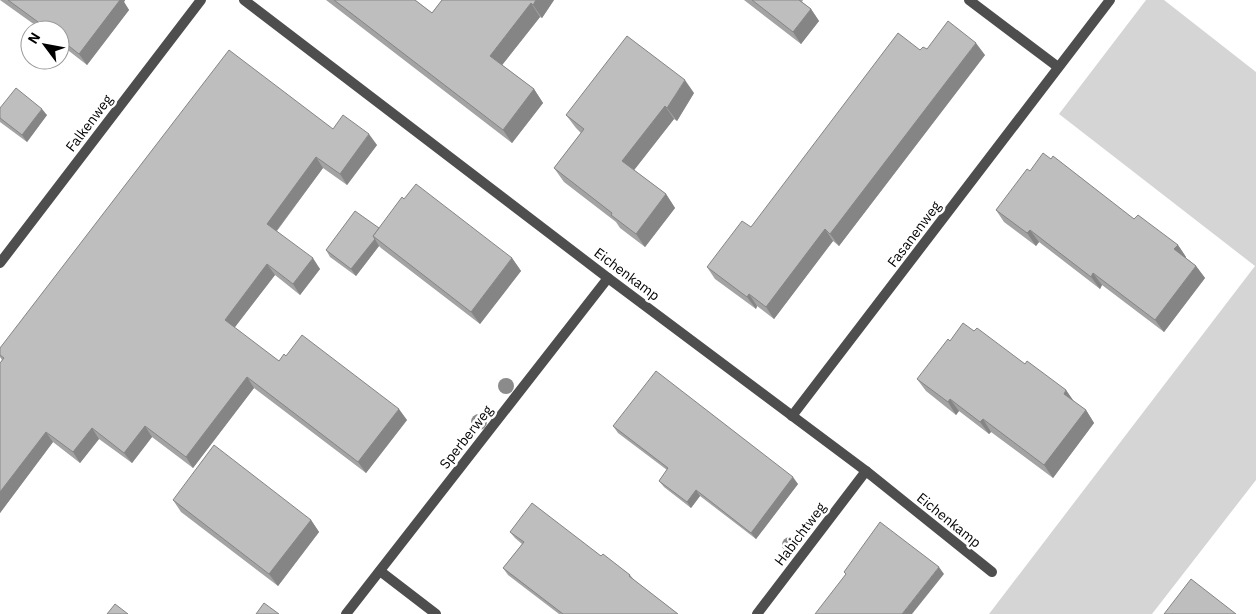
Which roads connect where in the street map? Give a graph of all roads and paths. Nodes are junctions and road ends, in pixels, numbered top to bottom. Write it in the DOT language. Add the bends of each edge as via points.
graph roads {
  1 [pos="201,0"];
  2 [pos="244,0"];
  3 [pos="969,0"];
  4 [pos="1110,0"];
  5 [pos="1058,67"];
  6 [pos="0,263"];
  7 [pos="608,278"];
  8 [pos="792,416"];
  9 [pos="866,471"];
  10 [pos="380,571"];
  11 [pos="992,572"];
  12 [pos="346,614"];
  13 [pos="436,614"];
  14 [pos="757,614"];
  1 -- 6 [label="street, Falkenweg"];
  2 -- 7 [label="street, Eichenkamp"];
  3 -- 5 [label="street"];
  4 -- 5 [label="street, Fasanenweg"];
  5 -- 8 [label="street, Fasanenweg"];
  7 -- 8 [label="street, Eichenkamp"];
  7 -- 10 [label="street, Sperberweg"];
  8 -- 9 [label="street, Eichenkamp"];
  9 -- 11 [label="street, Eichenkamp"];
  9 -- 14 [label="street, Habichtweg"];
  10 -- 12 [label="street, Sperberweg"];
  10 -- 13 [label="street"];
}
